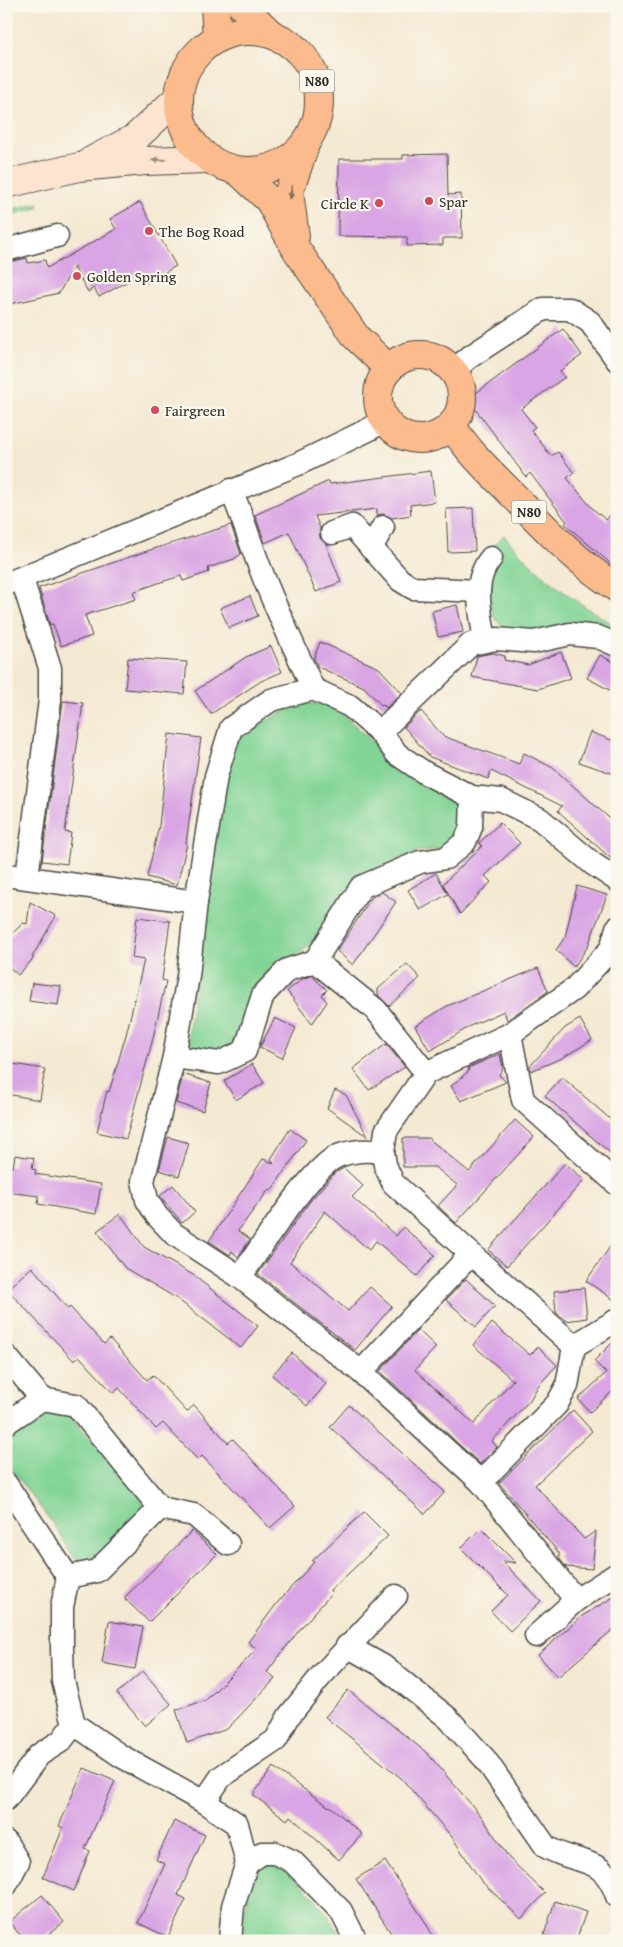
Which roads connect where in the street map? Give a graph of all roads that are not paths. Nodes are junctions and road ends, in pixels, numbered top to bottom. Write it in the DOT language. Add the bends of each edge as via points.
graph roads {
  1 [pos="215,6"];
  2 [pos="242,6"];
  3 [pos="271,34"];
  4 [pos="217,38"];
  5 [pos="178,98"];
  6 [pos="305,145"];
  7 [pos="207,159"];
  8 [pos="79,168"];
  9 [pos="240,172"];
  10 [pos="6,184"];
  11 [pos="57,236"];
  12 [pos="296,249"];
  13 [pos="6,250"];
  14 [pos="617,360"];
  15 [pos="388,369"];
  16 [pos="454,371"];
  17 [pos="384,418"];
  18 [pos="452,426"];
  19 [pos="232,490"];
  20 [pos="383,527"];
  21 [pos="332,533"];
  22 [pos="372,548"];
  23 [pos="491,558"];
  24 [pos="14,581"];
  25 [pos="617,588"];
  26 [pos="479,591"];
  27 [pos="485,641"];
  28 [pos="617,645"];
  29 [pos="313,689"];
  30 [pos="380,732"];
  31 [pos="472,797"];
  32 [pos="17,876"];
  33 [pos="617,880"];
  34 [pos="196,902"];
  35 [pos="617,928"];
  36 [pos="614,952"];
  37 [pos="315,961"];
  38 [pos="510,1034"];
  39 [pos="174,1057"];
  40 [pos="426,1073"];
  41 [pos="383,1152"];
  42 [pos="617,1184"];
  43 [pos="471,1254"];
  44 [pos="240,1277"];
  45 [pos="617,1320"];
  46 [pos="574,1346"];
  47 [pos="6,1356"];
  48 [pos="361,1372"];
  49 [pos="42,1399"];
  50 [pos="6,1423"];
  51 [pos="481,1482"];
  52 [pos="6,1484"];
  53 [pos="160,1508"];
  54 [pos="228,1544"];
  55 [pos="617,1574"];
  56 [pos="68,1576"];
  57 [pos="396,1596"];
  58 [pos="576,1600"];
  59 [pos="536,1636"];
  60 [pos="347,1646"];
  61 [pos="74,1724"];
  62 [pos="6,1799"];
  63 [pos="204,1802"];
  64 [pos="6,1842"];
  65 [pos="246,1863"];
  66 [pos="6,1885"];
  67 [pos="617,1896"];
  68 [pos="230,1941"];
  69 [pos="356,1941"];
  1 -- 4 [label="main road"];
  2 -- 3 [label="main road, N80"];
  3 -- 4 [label="main road, N80" via="253,30"];
  3 -- 6 [label="main road, N80" via="291,44 307,60 317,80 320,103 316,125"];
  4 -- 5 [label="main road, N80" via="190,62"];
  5 -- 7 [label="main road, N80" via="181,121 191,142"];
  5 -- 8 [label="street" via="135,138"];
  6 -- 9 [label="main road, N80" via="287,161 264,170"];
  6 -- 12 [label="main road, N80, one-way" via="290,192"];
  7 -- 8 [label="street, one-way"];
  7 -- 9 [label="main road, N80"];
  8 -- 10 [label="street"];
  9 -- 12 [label="main road, N80" via="269,200"];
  11 -- 13 [label="street"];
  12 -- 15 [label="main road, N80" via="356,337"];
  14 -- 16 [label="street" via="590,322 570,309 543,309 468,358"];
  15 -- 16 [label="main road" via="398,360 422,354 434,356"];
  15 -- 17 [label="main road" via="378,393"];
  16 -- 18 [label="main road" via="461,384 463,399 460,413"];
  17 -- 18 [label="main road" via="403,436 416,439 435,436"];
  17 -- 19 [label="street" via="370,429 298,464"];
  18 -- 25 [label="main road, N80" via="465,446 557,540"];
  19 -- 24 [label="street"];
  19 -- 29 [label="street" via="262,575"];
  20 -- 22 [label="street"];
  21 -- 22 [label="street" via="352,526"];
  22 -- 26 [label="street" via="400,580 413,588"];
  23 -- 26 [label="street" via="483,568"];
  24 -- 32 [label="street" via="50,668 50,700"];
  26 -- 27 [label="street"];
  27 -- 28 [label="street" via="534,642 570,634 598,637"];
  27 -- 30 [label="street" via="471,644"];
  29 -- 30 [label="street" via="350,706"];
  29 -- 34 [label="street" via="271,700 231,728 216,776"];
  30 -- 31 [label="street" via="397,754 426,774"];
  31 -- 33 [label="street" via="501,800 540,819"];
  31 -- 37 [label="street" via="471,827 465,842 446,858 420,862 361,887"];
  32 -- 34 [label="street"];
  34 -- 39 [label="street"];
  35 -- 36 [label="street"];
  36 -- 38 [label="street" via="574,989"];
  37 -- 39 [label="street" via="287,970 263,995 245,1051 219,1063"];
  37 -- 40 [label="street" via="376,1010"];
  38 -- 40 [label="street"];
  38 -- 42 [label="street" via="522,1100"];
  39 -- 44 [label="street" via="143,1181 147,1200 174,1234"];
  40 -- 41 [label="street" via="386,1131"];
  41 -- 43 [label="street" via="384,1165 393,1183"];
  41 -- 44 [label="street" via="360,1149 336,1156 315,1173"];
  43 -- 46 [label="street"];
  43 -- 48 [label="street"];
  44 -- 48 [label="street"];
  45 -- 46 [label="street"];
  46 -- 51 [label="street" via="567,1386 557,1404"];
  47 -- 49 [label="street"];
  48 -- 51 [label="street"];
  49 -- 50 [label="street"];
  49 -- 53 [label="street" via="76,1406"];
  51 -- 58 [label="street"];
  52 -- 56 [label="street"];
  53 -- 54 [label="street" via="194,1515"];
  53 -- 56 [label="street" via="97,1571"];
  55 -- 58 [label="street"];
  56 -- 61 [label="street" via="62,1607 63,1681"];
  57 -- 60 [label="street"];
  58 -- 59 [label="street"];
  60 -- 63 [label="street" via="290,1716 276,1740 221,1776"];
  60 -- 67 [label="street" via="383,1666 448,1718 485,1759 546,1847 600,1868 611,1879"];
  61 -- 62 [label="street" via="61,1741 39,1755"];
  61 -- 63 [label="street" via="121,1756"];
  63 -- 65 [label="street" via="237,1824"];
  64 -- 66 [label="street" via="18,1862"];
  65 -- 68 [label="street" via="233,1906"];
  65 -- 69 [label="street" via="262,1853 275,1852 292,1861 341,1910"];
}
